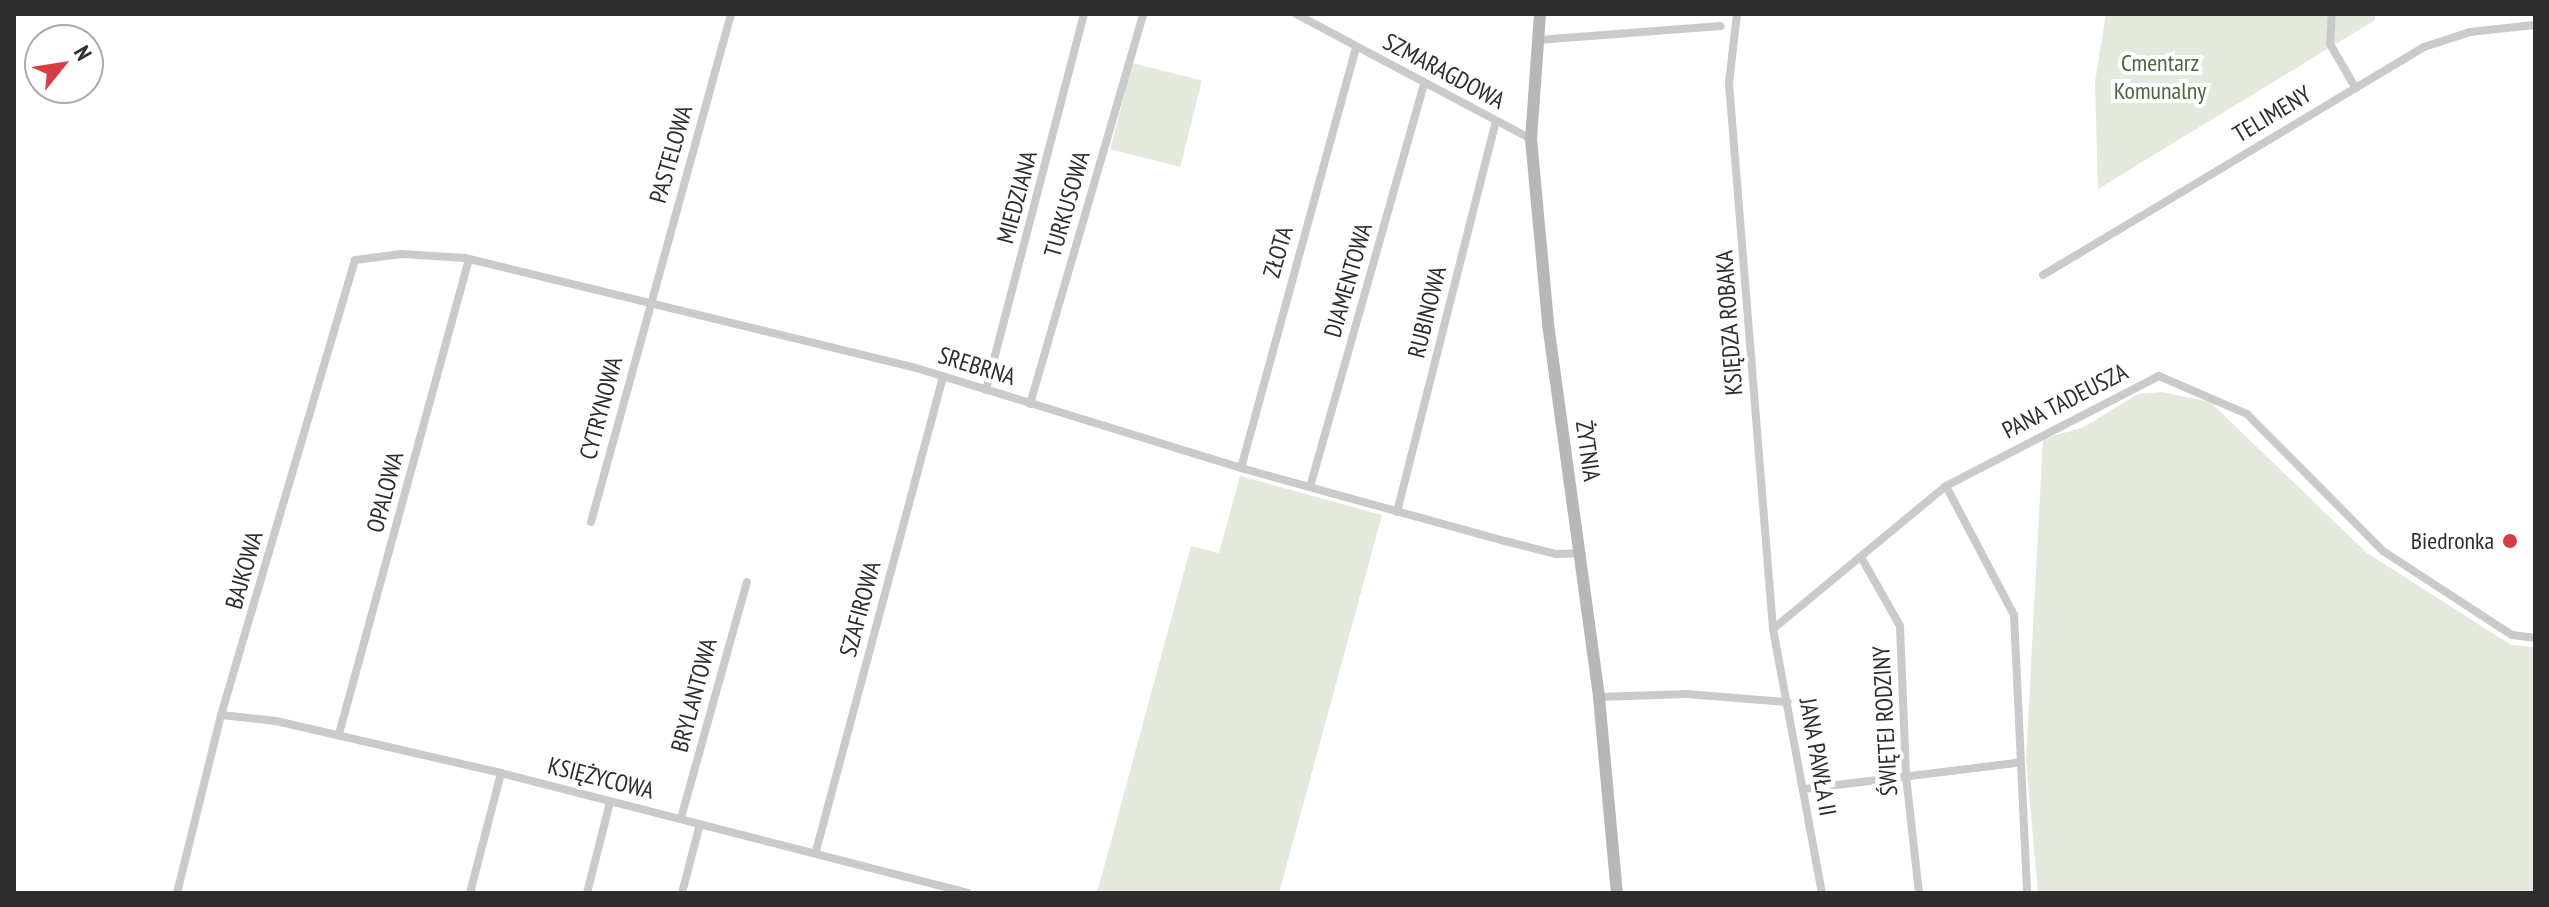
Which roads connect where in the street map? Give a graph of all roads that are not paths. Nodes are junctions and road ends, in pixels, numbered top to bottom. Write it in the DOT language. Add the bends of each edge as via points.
graph roads {
  1 [pos="731,14"];
  2 [pos="1084,14"];
  3 [pos="1143,14"];
  4 [pos="1296,14"];
  5 [pos="1540,14"];
  6 [pos="1737,14"];
  7 [pos="2332,14"];
  8 [pos="2535,25"];
  9 [pos="1720,26"];
  10 [pos="1538,40"];
  11 [pos="1356,48"];
  12 [pos="1424,85"];
  13 [pos="2355,87"];
  14 [pos="1496,122"];
  15 [pos="1531,139"];
  16 [pos="469,259"];
  17 [pos="355,260"];
  18 [pos="2043,275"];
  19 [pos="650,305"];
  20 [pos="943,377"];
  21 [pos="986,390"];
  22 [pos="1030,404"];
  23 [pos="1241,468"];
  24 [pos="1946,486"];
  25 [pos="1310,487"];
  26 [pos="1397,512"];
  27 [pos="591,522"];
  28 [pos="1579,553"];
  29 [pos="1861,557"];
  30 [pos="747,582"];
  31 [pos="1773,629"];
  32 [pos="2535,638"];
  33 [pos="1599,697"];
  34 [pos="1788,702"];
  35 [pos="221,715"];
  36 [pos="339,734"];
  37 [pos="2017,763"];
  38 [pos="501,773"];
  39 [pos="1906,776"];
  40 [pos="1804,789"];
  41 [pos="610,802"];
  42 [pos="681,818"];
  43 [pos="700,824"];
  44 [pos="816,851"];
  45 [pos="177,893"];
  46 [pos="470,893"];
  47 [pos="587,893"];
  48 [pos="682,893"];
  49 [pos="968,893"];
  50 [pos="1617,893"];
  51 [pos="1822,893"];
  52 [pos="1919,893"];
  53 [pos="2027,893"];
  1 -- 19 [label="street, PASTELOWA"];
  2 -- 21 [label="street, MIEDZIANA"];
  3 -- 22 [label="street, TURKUSOWA"];
  4 -- 11 [label="street, SZMARAGDOWA"];
  5 -- 10 [label="street, ŻYTNIA"];
  6 -- 31 [label="street, KSIĘDZA ROBAKA" via="1729,83"];
  7 -- 13 [label="street" via="2330,44"];
  8 -- 13 [label="street, TELIMENY" via="2470,32 2424,47"];
  9 -- 10 [label="street"];
  10 -- 15 [label="street, ŻYTNIA"];
  11 -- 12 [label="street, SZMARAGDOWA"];
  11 -- 23 [label="street, ZŁOTA"];
  12 -- 14 [label="street, SZMARAGDOWA"];
  12 -- 25 [label="street, DIAMENTOWA"];
  13 -- 18 [label="street, TELIMENY"];
  14 -- 15 [label="street, SZMARAGDOWA"];
  14 -- 26 [label="street, RUBINOWA"];
  15 -- 28 [label="street, ŻYTNIA" via="1548,324"];
  16 -- 17 [label="street, SREBRNA" via="402,254"];
  16 -- 19 [label="street, SREBRNA"];
  16 -- 36 [label="street, OPALOWA"];
  17 -- 35 [label="street, BAJKOWA"];
  19 -- 20 [label="street, SREBRNA"];
  19 -- 27 [label="street, CYTRYNOWA"];
  20 -- 21 [label="street, SREBRNA"];
  20 -- 44 [label="street, SZAFIROWA"];
  21 -- 22 [label="street, SREBRNA"];
  22 -- 23 [label="street, SREBRNA"];
  23 -- 25 [label="street, SREBRNA"];
  24 -- 29 [label="street, PANA TADEUSZA"];
  24 -- 32 [label="street, PANA TADEUSZA" via="2159,376 2247,414 2383,551 2512,635"];
  24 -- 37 [label="street" via="2014,615 2020,662"];
  25 -- 26 [label="street, SREBRNA"];
  26 -- 28 [label="street, SREBRNA" via="1556,554"];
  28 -- 33 [label="street, ŻYTNIA"];
  29 -- 31 [label="street, PANA TADEUSZA"];
  29 -- 39 [label="street, ŚWIĘTEJ RODZINY" via="1900,626"];
  30 -- 42 [label="street, BRYLANTOWA"];
  31 -- 34 [label="street, JANA PAWŁA II"];
  33 -- 34 [label="street" via="1686,694"];
  33 -- 50 [label="street, ŻYTNIA"];
  34 -- 40 [label="street, JANA PAWŁA II"];
  35 -- 36 [label="street, KSIĘŻYCOWA"];
  35 -- 45 [label="street, BAJKOWA"];
  36 -- 38 [label="street, KSIĘŻYCOWA"];
  37 -- 39 [label="street"];
  37 -- 53 [label="street"];
  38 -- 41 [label="street, KSIĘŻYCOWA"];
  38 -- 46 [label="street"];
  39 -- 40 [label="street"];
  39 -- 52 [label="street, ŚWIĘTEJ RODZINY"];
  40 -- 51 [label="street, JANA PAWŁA II"];
  41 -- 42 [label="street, KSIĘŻYCOWA"];
  41 -- 47 [label="street"];
  42 -- 43 [label="street, KSIĘŻYCOWA"];
  43 -- 44 [label="street, KSIĘŻYCOWA"];
  43 -- 48 [label="street"];
  44 -- 49 [label="street, KSIĘŻYCOWA"];
}
